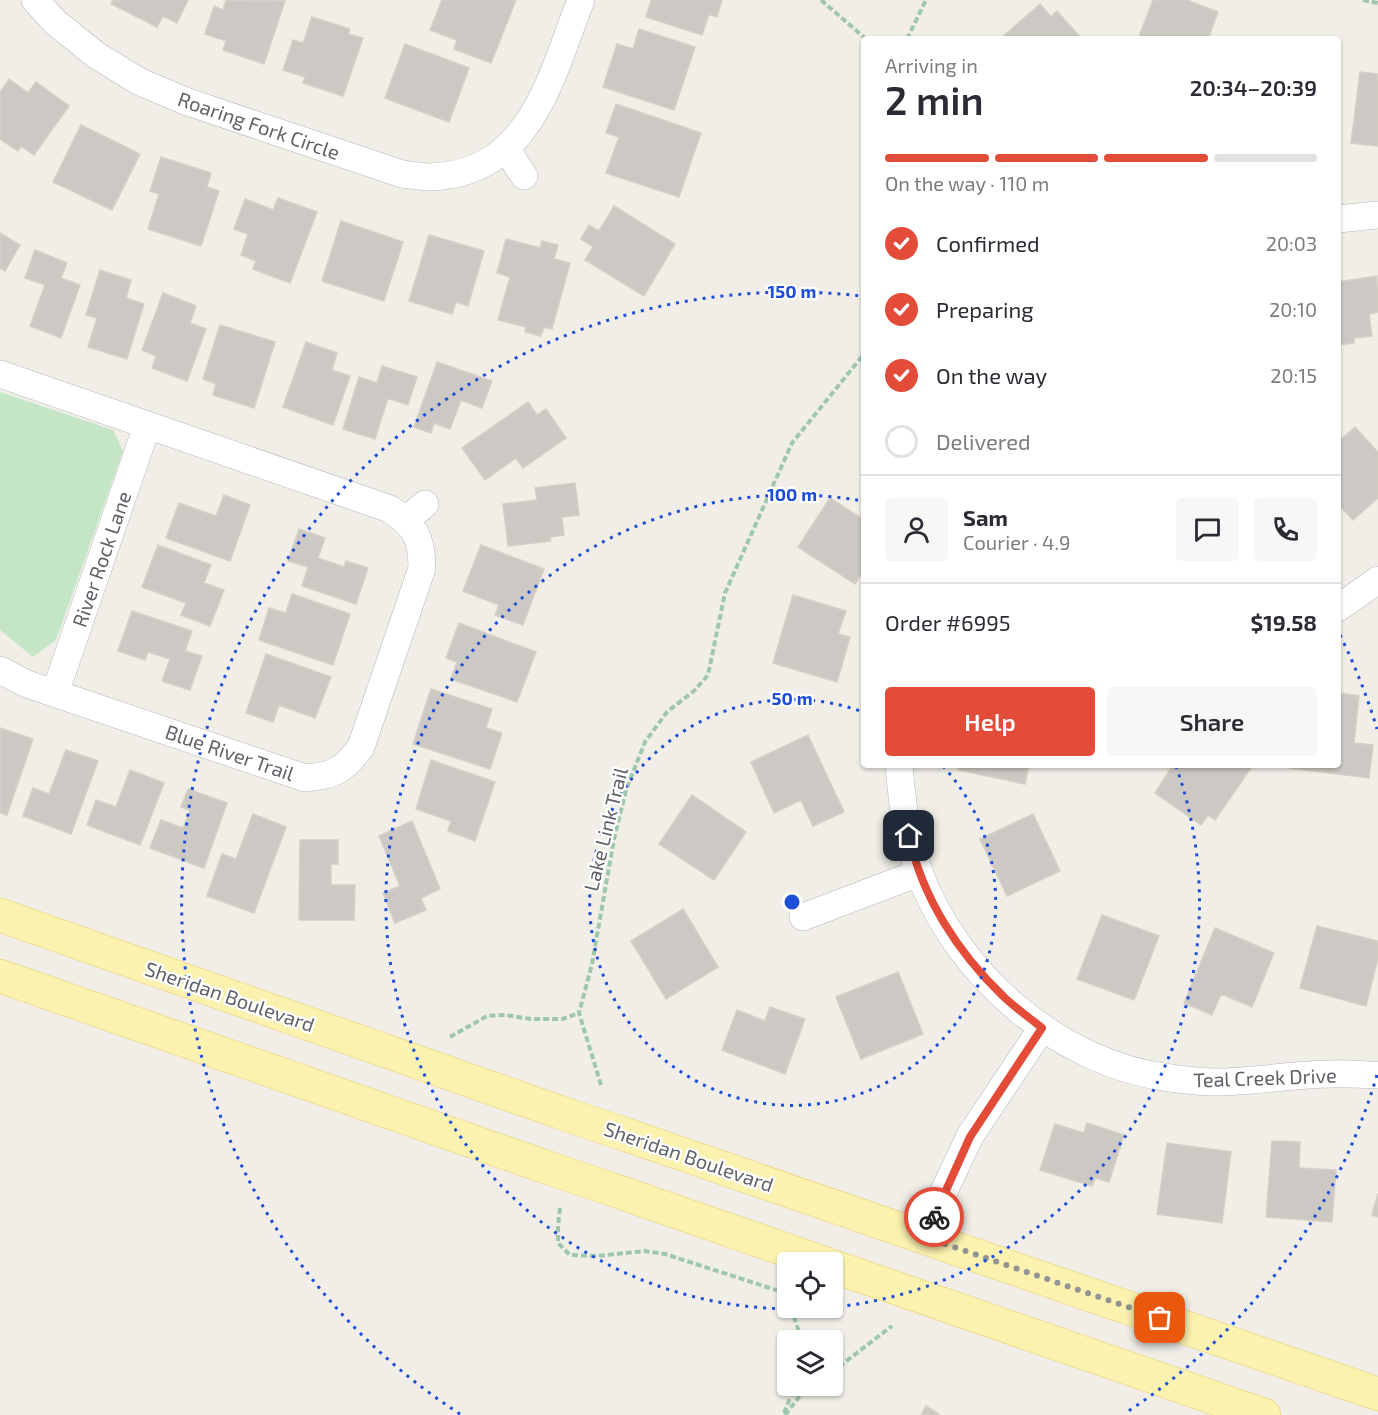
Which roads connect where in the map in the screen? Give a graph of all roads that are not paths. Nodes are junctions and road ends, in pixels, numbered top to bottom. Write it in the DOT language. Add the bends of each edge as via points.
graph roads {
  1 [pos="34,0"];
  2 [pos="581,0"];
  3 [pos="506,149"];
  4 [pos="524,176"];
  5 [pos="1378,215"];
  6 [pos="1341,219"];
  7 [pos="0,375"];
  8 [pos="147,426"];
  9 [pos="1378,580"];
  10 [pos="1341,606"];
  11 [pos="0,670"];
  12 [pos="55,693"];
  13 [pos="899,768"];
  14 [pos="920,873"];
  15 [pos="0,915"];
  16 [pos="803,917"];
  17 [pos="0,976"];
  18 [pos="1042,1028"];
  19 [pos="1378,1075"];
  20 [pos="925,1237"];
  21 [pos="792,1252"];
  22 [pos="843,1270"];
  23 [pos="1378,1394"];
  24 [pos="1264,1415"];
  1 -- 3 [label="street, Roaring Fork Circle" via="96,55 140,82 402,174 430,177 460,172"];
  2 -- 3 [label="street, Roaring Fork Circle" via="541,103 527,127"];
  3 -- 4 [label="street"];
  5 -- 6 [label="street"];
  7 -- 8 [label="street, Blue River Trail"];
  8 -- 12 [label="street, River Rock Lane"];
  8 -- 12 [label="street, Blue River Trail" via="390,509 415,512 422,568 361,747 357,770 342,769 326,777 305,778"];
  9 -- 10 [label="street"];
  11 -- 12 [label="street, Blue River Trail"];
  13 -- 14 [label="street, Teal Creek Drive" via="902,802"];
  14 -- 16 [label="street"];
  14 -- 18 [label="street, Teal Creek Drive" via="944,924 973,965 1004,998"];
  15 -- 20 [label="main road, Sheridan Boulevard, bridge"];
  17 -- 21 [label="main road, bridge"];
  18 -- 19 [label="street, Teal Creek Drive" via="1121,1066 1167,1077 1215,1082"];
  18 -- 20 [label="street" via="970,1137"];
  20 -- 23 [label="main road, Sheridan Boulevard"];
  22 -- 24 [label="main road"];
}
